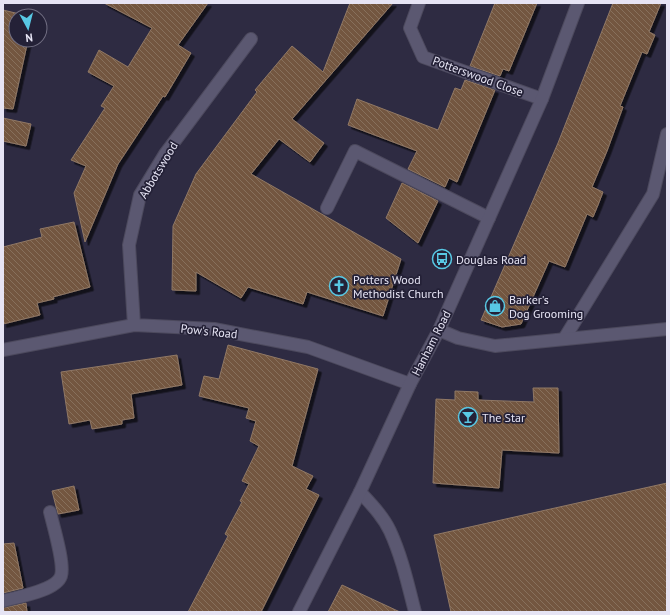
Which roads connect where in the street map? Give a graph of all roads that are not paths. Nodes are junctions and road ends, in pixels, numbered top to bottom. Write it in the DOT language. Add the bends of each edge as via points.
graph roads {
  1 [pos="419,3"];
  2 [pos="578,3"];
  3 [pos="251,39"];
  4 [pos="542,99"];
  5 [pos="667,134"];
  6 [pos="327,208"];
  7 [pos="489,218"];
  8 [pos="134,325"];
  9 [pos="667,329"];
  10 [pos="439,330"];
  11 [pos="564,339"];
  12 [pos="3,350"];
  13 [pos="410,384"];
  14 [pos="360,492"];
  15 [pos="50,512"];
  16 [pos="3,601"];
  17 [pos="299,612"];
  18 [pos="414,612"];
  1 -- 4 [label="street, Potterswood Close" via="410,28 423,57"];
  2 -- 4 [label="street, Hanham Road"];
  3 -- 8 [label="street, Abbotswood" via="165,154 140,195 129,245"];
  4 -- 7 [label="street, Hanham Road"];
  5 -- 11 [label="street" via="653,194"];
  6 -- 7 [label="street" via="354,151"];
  7 -- 10 [label="street, Hanham Road"];
  8 -- 12 [label="street, Pow's Road"];
  8 -- 13 [label="street, Pow's Road" via="214,329 308,347"];
  9 -- 11 [label="street"];
  10 -- 11 [label="street" via="458,338 495,346"];
  10 -- 13 [label="street, Hanham Road"];
  13 -- 14 [label="street, Hanham Road"];
  14 -- 17 [label="street, Hanham Road"];
  14 -- 18 [label="street" via="390,530"];
  15 -- 16 [label="street" via="62,567 61,577 37,592"];
}
